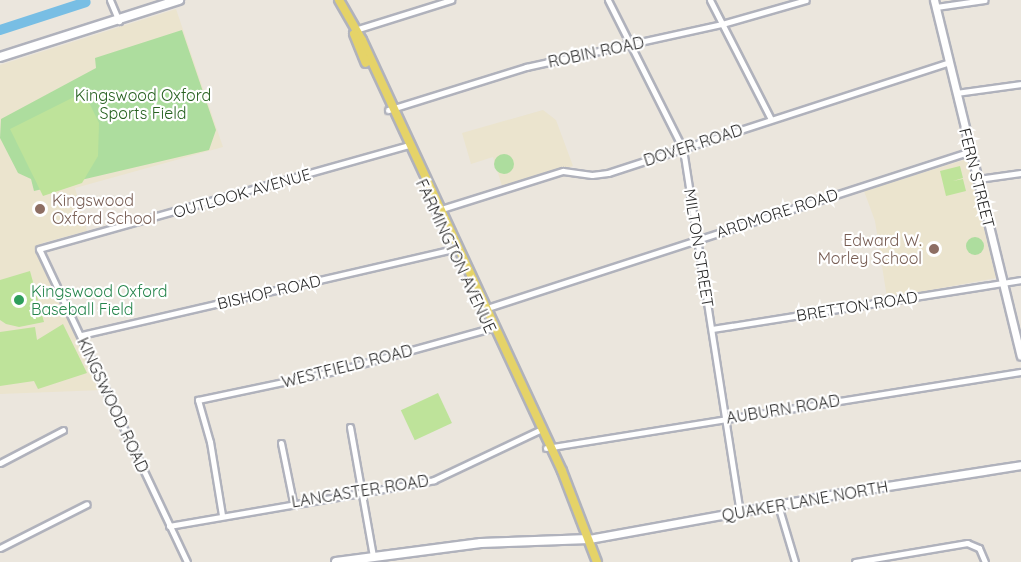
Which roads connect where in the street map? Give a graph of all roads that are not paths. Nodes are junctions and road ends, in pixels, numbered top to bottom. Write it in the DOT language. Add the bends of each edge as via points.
graph roads {
  1 [pos="110,0"];
  2 [pos="179,0"];
  3 [pos="339,0"];
  4 [pos="451,0"];
  5 [pos="608,0"];
  6 [pos="710,0"];
  7 [pos="806,0"];
  8 [pos="985,0"];
  9 [pos="935,4"];
  10 [pos="120,21"];
  11 [pos="722,24"];
  12 [pos="354,31"];
  13 [pos="631,45"];
  14 [pos="0,57"];
  15 [pos="949,62"];
  16 [pos="1021,84"];
  17 [pos="956,93"];
  18 [pos="390,110"];
  19 [pos="771,119"];
  20 [pos="407,146"];
  21 [pos="682,149"];
  22 [pos="970,151"];
  23 [pos="1021,173"];
  24 [pos="978,179"];
  25 [pos="438,211"];
  26 [pos="697,239"];
  27 [pos="455,248"];
  28 [pos="39,249"];
  29 [pos="1021,280"];
  30 [pos="1003,283"];
  31 [pos="484,309"];
  32 [pos="492,328"];
  33 [pos="712,329"];
  34 [pos="81,335"];
  35 [pos="1021,356"];
  36 [pos="1021,372"];
  37 [pos="724,419"];
  38 [pos="350,427"];
  39 [pos="63,430"];
  40 [pos="540,430"];
  41 [pos="281,443"];
  42 [pos="548,448"];
  43 [pos="0,463"];
  44 [pos="1021,465"];
  45 [pos="361,491"];
  46 [pos="293,502"];
  47 [pos="87,504"];
  48 [pos="778,505"];
  49 [pos="740,512"];
  50 [pos="222,514"];
  51 [pos="169,526"];
  52 [pos="590,539"];
  53 [pos="0,548"];
  54 [pos="374,556"];
  55 [pos="187,562"];
  56 [pos="336,562"];
  57 [pos="597,562"];
  58 [pos="795,562"];
  59 [pos="855,562"];
  60 [pos="986,562"];
  1 -- 10 [label="street"];
  2 -- 10 [label="main road"];
  3 -- 12 [label="main road, FARMINGTON AVENUE"];
  4 -- 12 [label="street"];
  5 -- 13 [label="street, MILTON STREET"];
  6 -- 11 [label="street"];
  7 -- 11 [label="street, ROBIN ROAD"];
  8 -- 9 [label="street"];
  9 -- 15 [label="street, FERN STREET"];
  10 -- 14 [label="main road"];
  11 -- 13 [label="street, ROBIN ROAD"];
  11 -- 19 [label="street"];
  12 -- 18 [label="main road, FARMINGTON AVENUE"];
  13 -- 18 [label="street, ROBIN ROAD" via="526,66"];
  13 -- 21 [label="street, MILTON STREET"];
  15 -- 17 [label="street, FERN STREET"];
  15 -- 19 [label="street, DOVER ROAD"];
  16 -- 17 [label="street"];
  17 -- 22 [label="street, FERN STREET"];
  18 -- 20 [label="main road, FARMINGTON AVENUE"];
  19 -- 21 [label="street, DOVER ROAD"];
  20 -- 25 [label="main road, FARMINGTON AVENUE"];
  20 -- 28 [label="street, OUTLOOK AVENUE"];
  21 -- 25 [label="street, DOVER ROAD" via="597,176 563,171"];
  21 -- 26 [label="street, MILTON STREET"];
  22 -- 24 [label="street, FERN STREET"];
  22 -- 26 [label="street, ARDMORE ROAD"];
  23 -- 24 [label="street"];
  24 -- 30 [label="street, FERN STREET"];
  25 -- 27 [label="main road, FARMINGTON AVENUE"];
  26 -- 31 [label="street, ARDMORE ROAD"];
  26 -- 33 [label="street, MILTON STREET"];
  27 -- 31 [label="main road, FARMINGTON AVENUE"];
  27 -- 34 [label="street, BISHOP ROAD"];
  28 -- 34 [label="street, KINGSWOOD ROAD"];
  29 -- 30 [label="street, BRETTON ROAD"];
  30 -- 33 [label="street, BRETTON ROAD"];
  30 -- 35 [label="street, FERN STREET"];
  31 -- 32 [label="main road, FARMINGTON AVENUE"];
  32 -- 40 [label="main road, FARMINGTON AVENUE"];
  32 -- 50 [label="street, WESTFIELD ROAD" via="336,371 198,400 210,442"];
  33 -- 37 [label="street, MILTON STREET"];
  34 -- 51 [label="street, KINGSWOOD ROAD"];
  36 -- 37 [label="street, AUBURN ROAD"];
  37 -- 42 [label="street, AUBURN ROAD"];
  37 -- 49 [label="street, MILTON STREET"];
  38 -- 45 [label="street"];
  39 -- 43 [label="street"];
  40 -- 42 [label="main road, FARMINGTON AVENUE"];
  40 -- 45 [label="street, LANCASTER ROAD" via="434,480"];
  41 -- 46 [label="street"];
  42 -- 52 [label="main road, FARMINGTON AVENUE"];
  44 -- 48 [label="street, QUAKER LANE NORTH"];
  45 -- 46 [label="street, LANCASTER ROAD"];
  45 -- 54 [label="street"];
  46 -- 50 [label="street, LANCASTER ROAD"];
  47 -- 53 [label="street"];
  48 -- 49 [label="street, QUAKER LANE NORTH"];
  48 -- 58 [label="street"];
  49 -- 52 [label="street, QUAKER LANE NORTH"];
  50 -- 51 [label="street, LANCASTER ROAD"];
  51 -- 55 [label="street, KINGSWOOD ROAD"];
  52 -- 54 [label="main road" via="481,543"];
  52 -- 57 [label="main road, FARMINGTON AVENUE"];
  54 -- 56 [label="main road"];
  59 -- 60 [label="street" via="967,543 980,549"];
}
